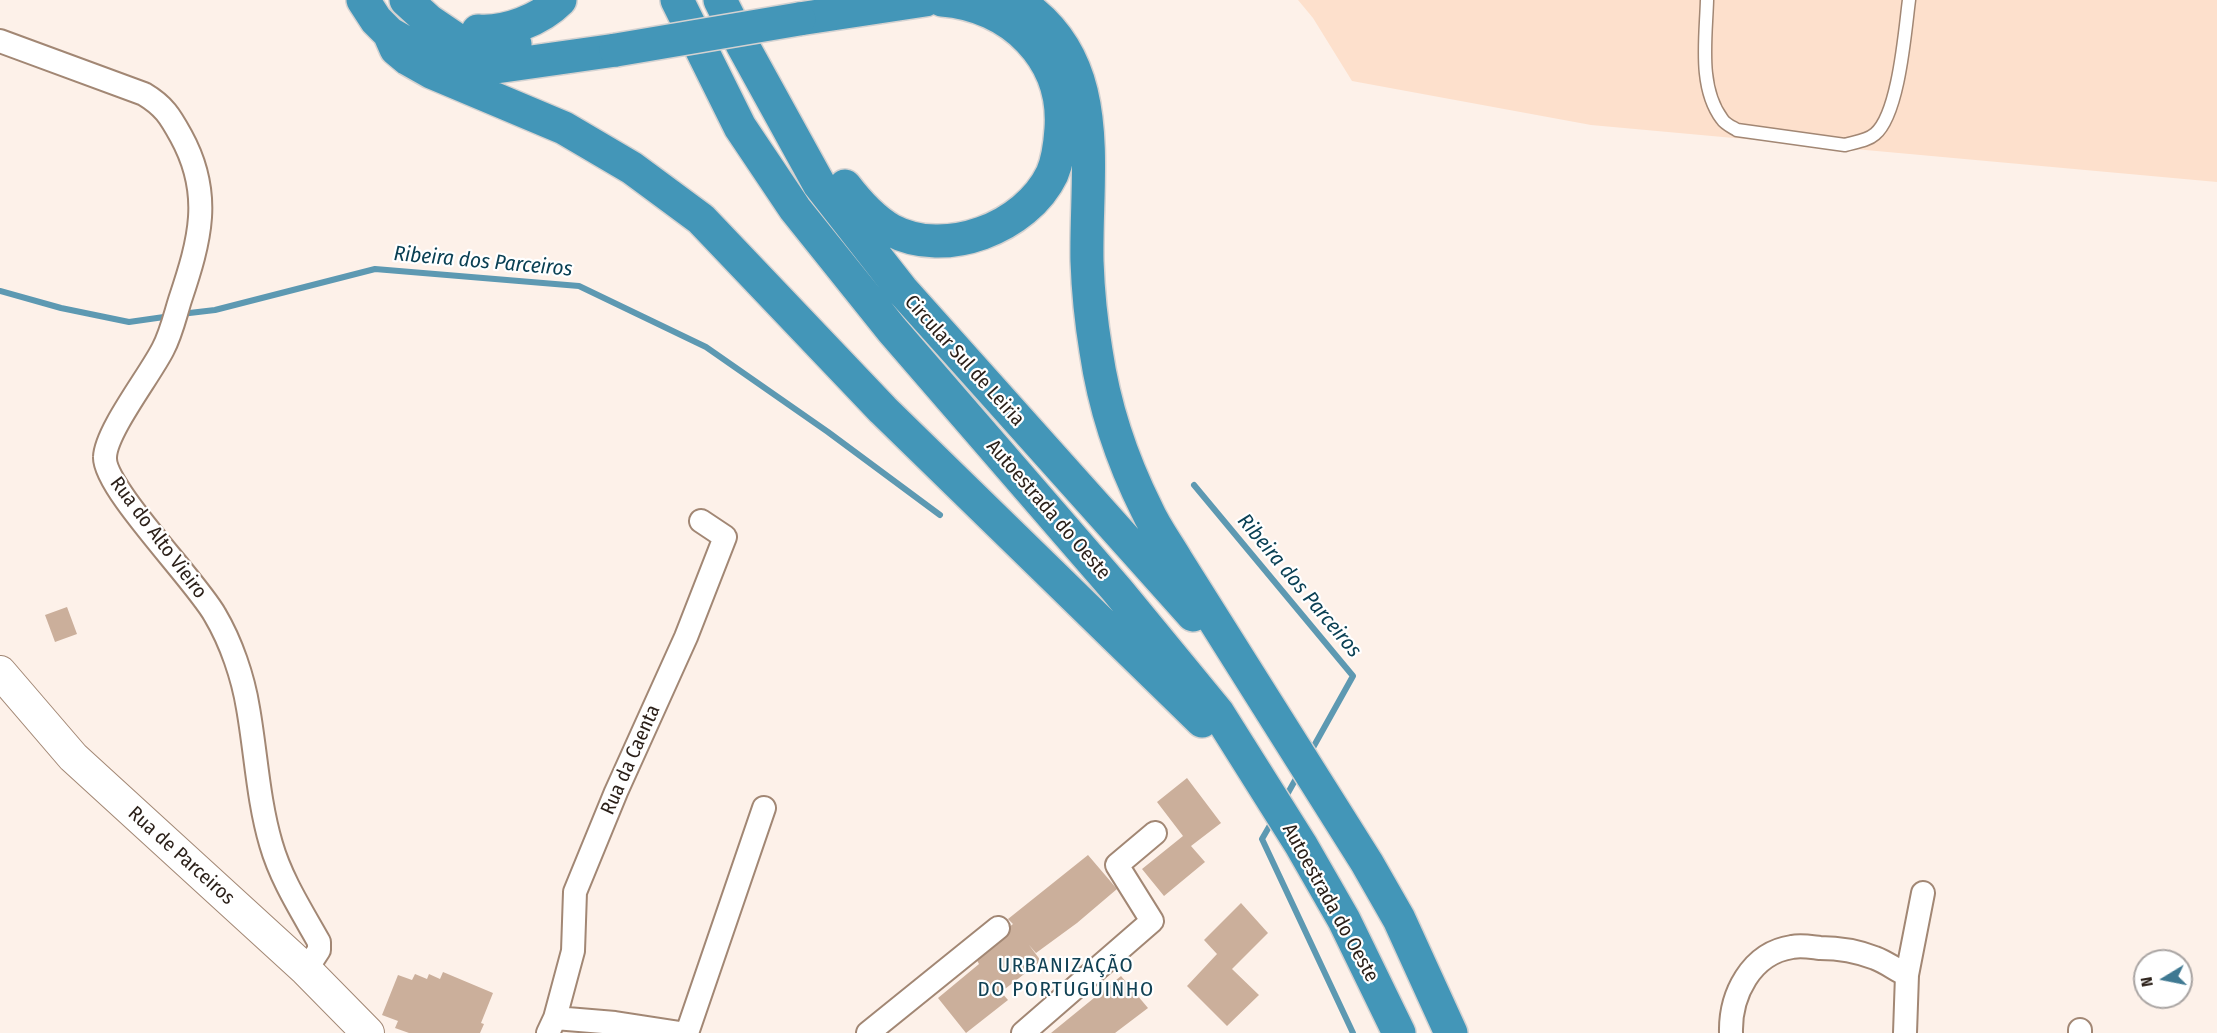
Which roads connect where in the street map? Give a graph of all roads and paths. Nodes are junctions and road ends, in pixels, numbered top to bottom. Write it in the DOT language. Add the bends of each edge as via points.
graph roads {
  1 [pos="363,0"];
  2 [pos="406,0"];
  3 [pos="560,0"];
  4 [pos="677,0"];
  5 [pos="720,0"];
  6 [pos="925,0"];
  7 [pos="942,0"];
  8 [pos="1015,0"];
  9 [pos="1707,0"];
  10 [pos="1909,0"];
  11 [pos="794,9"];
  12 [pos="443,30"];
  13 [pos="389,33"];
  14 [pos="614,40"];
  15 [pos="0,41"];
  16 [pos="791,134"];
  17 [pos="701,521"];
  18 [pos="0,672"];
  19 [pos="1255,687"];
  20 [pos="1211,718"];
  21 [pos="764,808"];
  22 [pos="1155,833"];
  23 [pos="1923,893"];
  24 [pos="998,928"];
  25 [pos="306,970"];
  26 [pos="1907,975"];
  27 [pos="551,1025"];
  28 [pos="362,1031"];
  29 [pos="680,1033"];
  30 [pos="687,1033"];
  31 [pos="868,1033"];
  32 [pos="1023,1033"];
  33 [pos="1399,1033"];
  34 [pos="1451,1033"];
  35 [pos="1731,1033"];
  36 [pos="1905,1033"];
  1 -- 13 [label="highway"];
  2 -- 12 [label="highway"];
  3 -- 12 [label="highway" via="530,21 500,29"];
  4 -- 20 [label="highway, Autoestrada do Oeste" via="740,127 795,209 892,330 1124,598"];
  5 -- 16 [label="highway, Circular Sul de Leiria"];
  6 -- 11 [label="highway"];
  7 -- 16 [label="highway" via="972,5 1005,18 1032,42 1053,77 1062,118 1060,146 1052,174 1020,214 1000,227 958,239 914,238 892,231 853,197 811,142"];
  8 -- 19 [label="highway" via="1057,39 1068,54 1081,88 1088,128 1091,314 1103,390 1122,452 1147,512"];
  9 -- 10 [label="lane" via="1707,79 1712,103 1723,121 1737,130 1845,145 1876,134 1885,120 1899,75"];
  11 -- 14 [label="highway"];
  12 -- 14 [label="highway" via="460,42 476,46"];
  13 -- 14 [label="highway" via="446,64 477,68 525,64"];
  13 -- 20 [label="highway" via="396,49 408,59 564,128 632,168 701,219 884,410"];
  15 -- 25 [label="street, Rua do Alto Vieiro" via="144,94 160,104 191,155 201,196 196,252 165,347 109,440 105,458 109,474 215,614 235,660 248,707 271,844 319,942 319,950"];
  16 -- 19 [label="highway, Circular Sul de Leiria" via="819,184 902,290"];
  17 -- 27 [label="street, Rua da Caenta" via="725,537 575,892 573,951"];
  18 -- 25 [label="main road, Rua de Parceiros" via="73,758"];
  19 -- 34 [label="highway" via="1399,919"];
  20 -- 33 [label="highway, Autoestrada do Oeste" via="1255,769 1301,845 1344,920"];
  21 -- 30 [label="street"];
  22 -- 32 [label="street" via="1117,865 1152,921"];
  23 -- 26 [label="street"];
  24 -- 31 [label="street"];
  25 -- 28 [label="main road, Rua de Parceiros"];
  26 -- 35 [label="street" via="1874,957 1842,948 1792,947 1771,954 1742,983 1734,1002"];
  26 -- 36 [label="street"];
  27 -- 29 [label="street" via="615,1023"];
}
